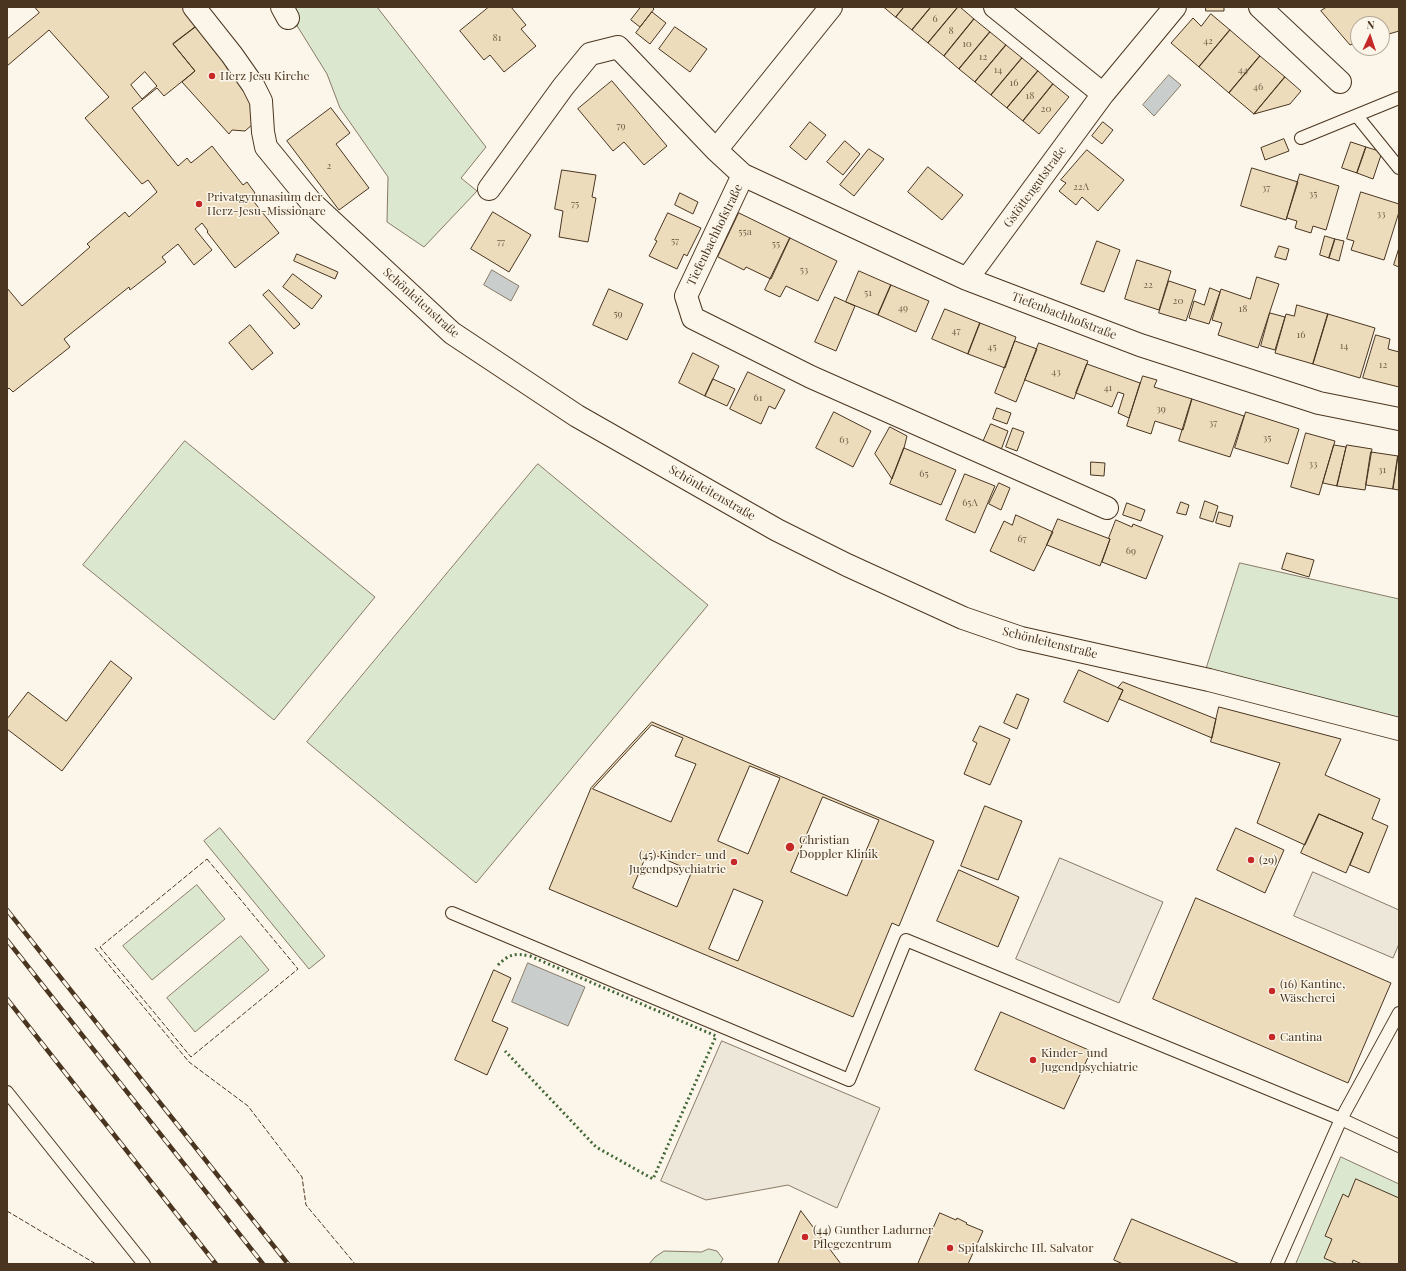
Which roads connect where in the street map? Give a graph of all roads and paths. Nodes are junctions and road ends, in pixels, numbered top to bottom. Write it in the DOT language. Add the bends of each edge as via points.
graph roads {
  1 [pos="194,7"];
  2 [pos="831,7"];
  3 [pos="995,7"];
  4 [pos="1175,7"];
  5 [pos="1260,7"];
  6 [pos="1340,82"];
  7 [pos="1103,94"];
  8 [pos="1399,98"];
  9 [pos="1357,116"];
  10 [pos="1301,138"];
  11 [pos="716,150"];
  12 [pos="1399,168"];
  13 [pos="744,175"];
  14 [pos="490,189"];
  15 [pos="967,279"];
  16 [pos="1399,419"];
  17 [pos="1107,508"];
  18 [pos="1399,729"];
  19 [pos="452,913"];
  20 [pos="1399,1013"];
  21 [pos="7,1092"];
  22 [pos="1340,1119"];
  23 [pos="1399,1146"];
  24 [pos="144,1264"];
  25 [pos="1277,1264"];
  1 -- 18 [label="street, Schönleitenstraße" via="253,85 261,101 266,147 311,202 452,333 577,416 777,530 963,618 1021,638 1209,680"];
  2 -- 11 [label="street"];
  3 -- 7 [label="street"];
  4 -- 7 [label="street, Gstöttengutstraße"];
  5 -- 6 [label="street"];
  7 -- 15 [label="street, Gstöttengutstraße"];
  8 -- 9 [label="lane"];
  9 -- 10 [label="lane"];
  9 -- 12 [label="lane"];
  11 -- 13 [label="street, Tiefenbachhofstraße"];
  11 -- 14 [label="street, Tiefenbachhofstraße" via="618,47 590,54"];
  13 -- 15 [label="street, Tiefenbachhofstraße"];
  13 -- 17 [label="street, Tiefenbachhofstraße" via="686,296 693,318 811,377"];
  15 -- 16 [label="street, Tiefenbachhofstraße" via="1140,345 1319,403"];
  19 -- 22 [label="lane" via="849,1080 906,940"];
  20 -- 22 [label="lane"];
  21 -- 24 [label="lane"];
  22 -- 23 [label="lane"];
  22 -- 25 [label="lane"];
}
